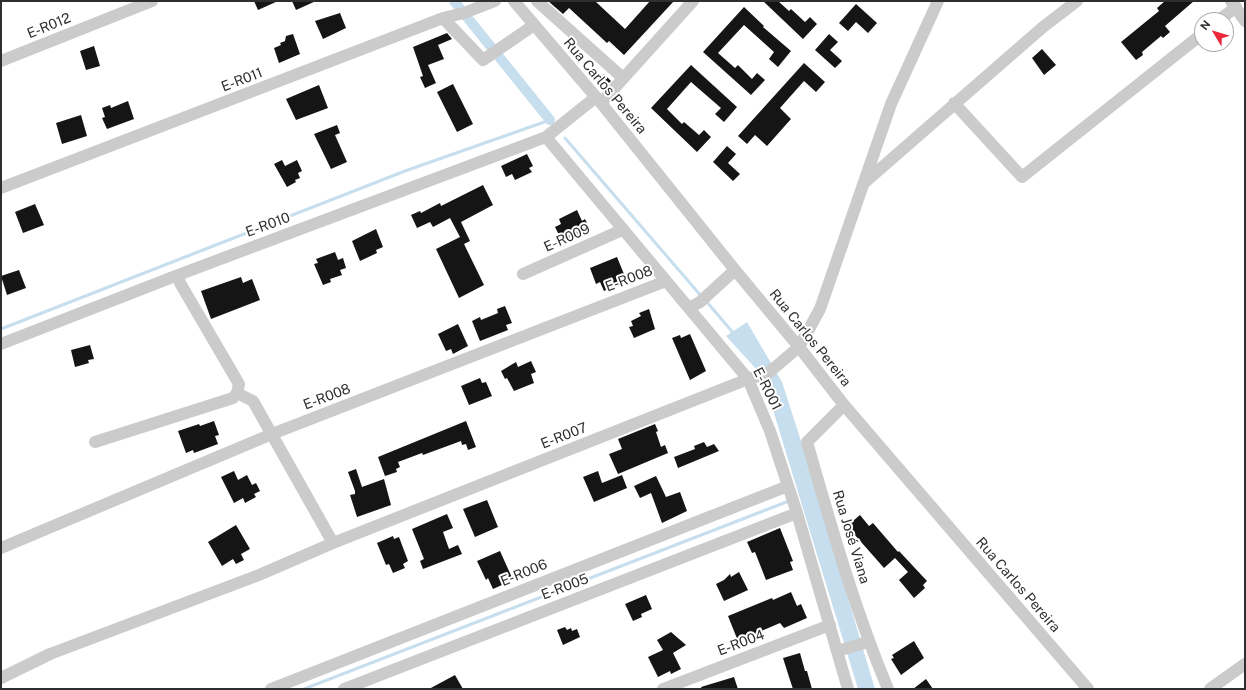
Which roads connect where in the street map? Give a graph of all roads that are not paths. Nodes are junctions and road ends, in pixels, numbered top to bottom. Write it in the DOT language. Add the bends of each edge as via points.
graph roads {
  1 [pos="151,1"];
  2 [pos="495,1"];
  3 [pos="537,1"];
  4 [pos="692,1"];
  5 [pos="938,1"];
  6 [pos="1077,1"];
  7 [pos="521,4"];
  8 [pos="1233,4"];
  9 [pos="1226,12"];
  10 [pos="443,18"];
  11 [pos="1245,21"];
  12 [pos="534,25"];
  13 [pos="1194,40"];
  14 [pos="1,61"];
  15 [pos="623,78"];
  16 [pos="599,100"];
  17 [pos="954,103"];
  18 [pos="546,137"];
  19 [pos="863,184"];
  20 [pos="1,188"];
  21 [pos="622,230"];
  22 [pos="735,270"];
  23 [pos="523,274"];
  24 [pos="178,275"];
  25 [pos="666,281"];
  26 [pos="689,308"];
  27 [pos="1,344"];
  28 [pos="799,347"];
  29 [pos="748,379"];
  30 [pos="237,393"];
  31 [pos="844,405"];
  32 [pos="272,434"];
  33 [pos="95,442"];
  34 [pos="788,486"];
  35 [pos="797,513"];
  36 [pos="333,543"];
  37 [pos="1,548"];
  38 [pos="830,625"];
  39 [pos="868,642"];
  40 [pos="837,651"];
  41 [pos="1245,664"];
  42 [pos="1,678"];
  43 [pos="271,689"];
  44 [pos="344,689"];
  45 [pos="663,689"];
  46 [pos="848,689"];
  47 [pos="888,689"];
  48 [pos="1088,689"];
  49 [pos="1210,689"];
  1 -- 14 [label="street, E-R012"];
  2 -- 10 [label="street, E-R011"];
  3 -- 15 [label="street"];
  4 -- 15 [label="street, E-R010"];
  5 -- 19 [label="street" via="891,104"];
  6 -- 17 [label="street"];
  7 -- 12 [label="street, Rua Carlos Pereira"];
  8 -- 9 [label="street"];
  8 -- 11 [label="street"];
  10 -- 12 [label="street" via="483,60"];
  10 -- 20 [label="street, E-R011"];
  12 -- 16 [label="street, Rua Carlos Pereira"];
  13 -- 17 [label="street" via="1022,177"];
  15 -- 16 [label="street, E-R010"];
  16 -- 18 [label="street, E-R010"];
  16 -- 22 [label="street, Rua Carlos Pereira"];
  17 -- 19 [label="street"];
  18 -- 21 [label="street, E-R001"];
  18 -- 24 [label="street, E-R010"];
  19 -- 28 [label="street" via="820,309"];
  21 -- 23 [label="street, E-R009"];
  21 -- 25 [label="street, E-R001"];
  22 -- 26 [label="street"];
  22 -- 28 [label="street, Rua Carlos Pereira"];
  24 -- 27 [label="street, E-R010"];
  24 -- 30 [label="street" via="180,283 239,384"];
  25 -- 26 [label="street, E-R001"];
  25 -- 32 [label="street, E-R008"];
  26 -- 29 [label="street, E-R001"];
  28 -- 29 [label="street, E-R007" via="767,374"];
  28 -- 31 [label="street, Rua Carlos Pereira"];
  29 -- 34 [label="street, E-R001" via="770,431"];
  29 -- 36 [label="street, E-R007"];
  30 -- 32 [label="street" via="253,401"];
  30 -- 33 [label="street" via="233,398"];
  31 -- 39 [label="street, Rua José Viana" via="807,442 840,560"];
  31 -- 48 [label="street, Rua Carlos Pereira"];
  32 -- 36 [label="street"];
  32 -- 37 [label="street, E-R008"];
  34 -- 35 [label="street, E-R001"];
  34 -- 43 [label="street, E-R006"];
  35 -- 38 [label="street, E-R001"];
  35 -- 44 [label="street, E-R005"];
  36 -- 42 [label="street, E-R007" via="259,575 50,654"];
  38 -- 40 [label="street, E-R001"];
  38 -- 45 [label="street, E-R004"];
  39 -- 40 [label="street"];
  39 -- 47 [label="street, Rua José Viana"];
  40 -- 46 [label="street, E-R001"];
  41 -- 49 [label="street"];
}
